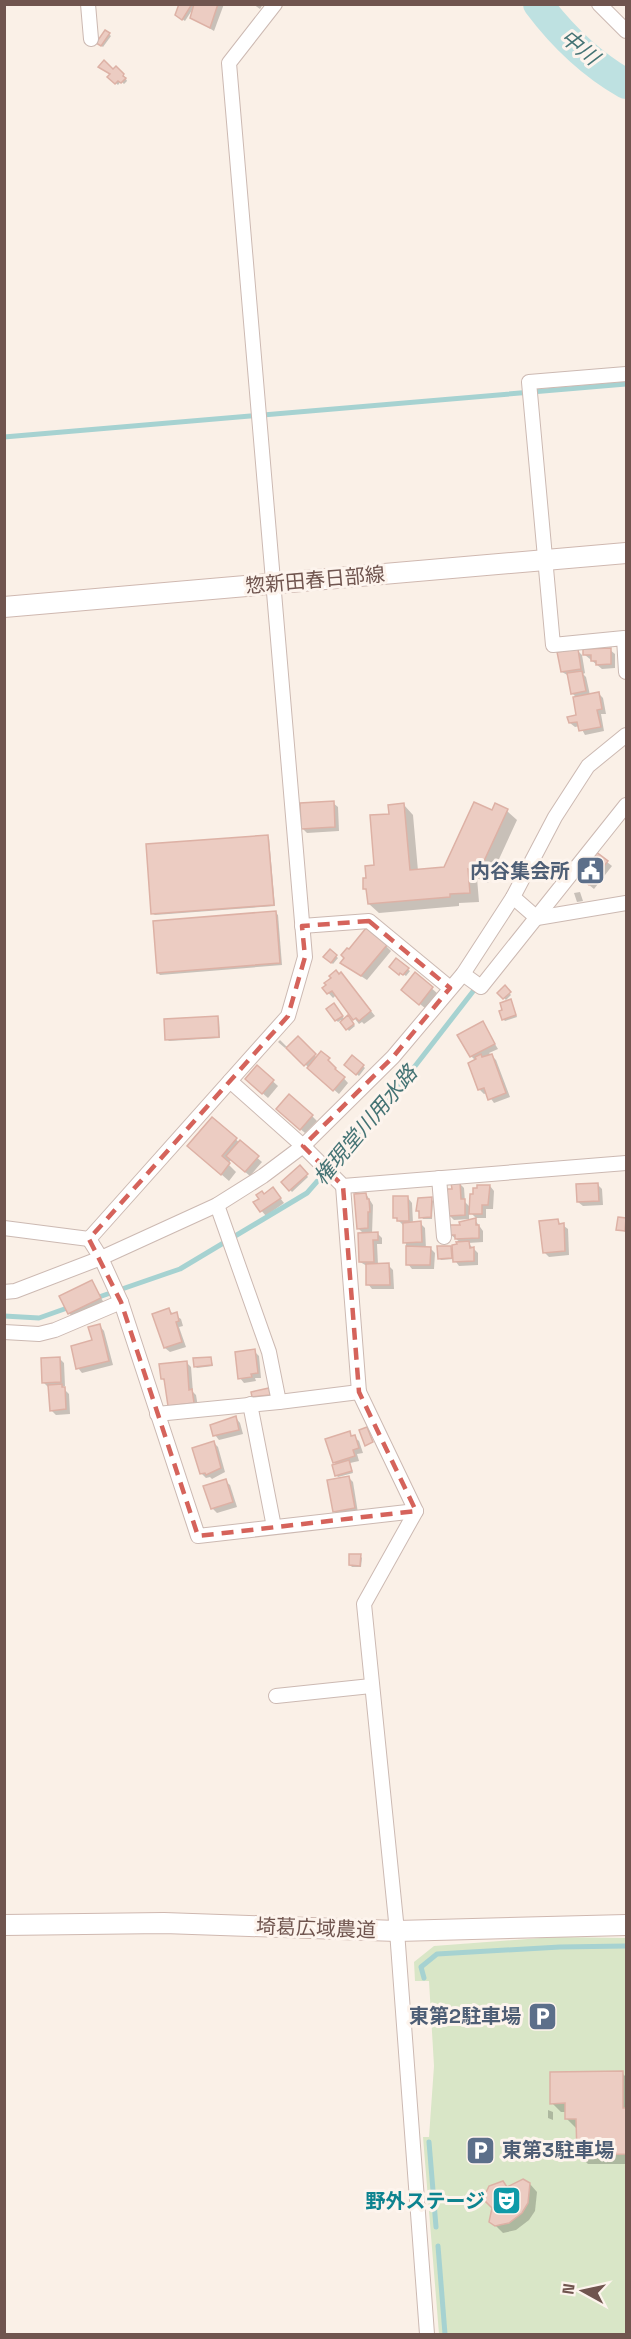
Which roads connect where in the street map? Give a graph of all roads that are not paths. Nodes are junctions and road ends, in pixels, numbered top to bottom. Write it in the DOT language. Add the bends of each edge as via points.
graph roads {
  1 [pos="88,4"];
  2 [pos="275,4"];
  3 [pos="599,4"];
  4 [pos="627,31"];
  5 [pos="91,39"];
  6 [pos="627,374"];
  7 [pos="627,553"];
  8 [pos="545,559"];
  9 [pos="272,584"];
  10 [pos="4,607"];
  11 [pos="627,672"];
  12 [pos="627,735"];
  13 [pos="627,805"];
  14 [pos="513,897"];
  15 [pos="627,903"];
  16 [pos="537,918"];
  17 [pos="302,926"];
  18 [pos="463,974"];
  19 [pos="450,988"];
  20 [pos="230,1081"];
  21 [pos="303,1146"];
  22 [pos="627,1163"];
  23 [pos="439,1178"];
  24 [pos="343,1186"];
  25 [pos="217,1205"];
  26 [pos="4,1228"];
  27 [pos="444,1237"];
  28 [pos="89,1239"];
  29 [pos="101,1258"];
  30 [pos="4,1292"];
  31 [pos="120,1302"];
  32 [pos="4,1332"];
  33 [pos="359,1392"];
  34 [pos="279,1401"];
  35 [pos="250,1404"];
  36 [pos="157,1414"];
  37 [pos="416,1510"];
  38 [pos="274,1527"];
  39 [pos="371,1686"];
  40 [pos="276,1696"];
  41 [pos="627,1924"];
  42 [pos="4,1925"];
  43 [pos="397,1931"];
  44 [pos="427,2334"];
  1 -- 5 [label="street"];
  2 -- 9 [label="street" via="229,63"];
  3 -- 4 [label="street"];
  6 -- 8 [label="street" via="529,382"];
  7 -- 8 [label="main road, 惣新田春日部線"];
  8 -- 9 [label="main road, 惣新田春日部線"];
  8 -- 11 [label="street" via="553,645 624,638"];
  9 -- 10 [label="main road, 惣新田春日部線"];
  9 -- 17 [label="street"];
  12 -- 14 [label="street" via="588,766 555,817"];
  13 -- 16 [label="street"];
  14 -- 16 [label="street"];
  14 -- 18 [label="street"];
  15 -- 16 [label="street"];
  16 -- 18 [label="street" via="481,987"];
  17 -- 19 [label="street" via="369,921"];
  17 -- 20 [label="street" via="305,957 288,1016"];
  18 -- 19 [label="street"];
  19 -- 21 [label="street" via="393,1057"];
  20 -- 21 [label="street"];
  20 -- 28 [label="street"];
  21 -- 24 [label="street"];
  21 -- 25 [label="street"];
  22 -- 23 [label="street"];
  23 -- 24 [label="street"];
  23 -- 27 [label="street"];
  24 -- 33 [label="street"];
  25 -- 29 [label="street"];
  25 -- 34 [label="street" via="269,1352"];
  26 -- 28 [label="street"];
  28 -- 29 [label="street"];
  29 -- 30 [label="street"];
  29 -- 31 [label="street"];
  31 -- 32 [label="street" via="55,1330 39,1334"];
  31 -- 36 [label="street"];
  33 -- 34 [label="street"];
  33 -- 37 [label="street"];
  34 -- 35 [label="street"];
  35 -- 36 [label="street"];
  35 -- 38 [label="street"];
  36 -- 38 [label="street" via="198,1536"];
  37 -- 38 [label="street"];
  37 -- 39 [label="street" via="363,1605"];
  39 -- 40 [label="street"];
  39 -- 43 [label="street"];
  41 -- 43 [label="main road, 埼葛広域農道"];
  42 -- 43 [label="main road, 埼葛広域農道" via="164,1923"];
  43 -- 44 [label="street"];
}
